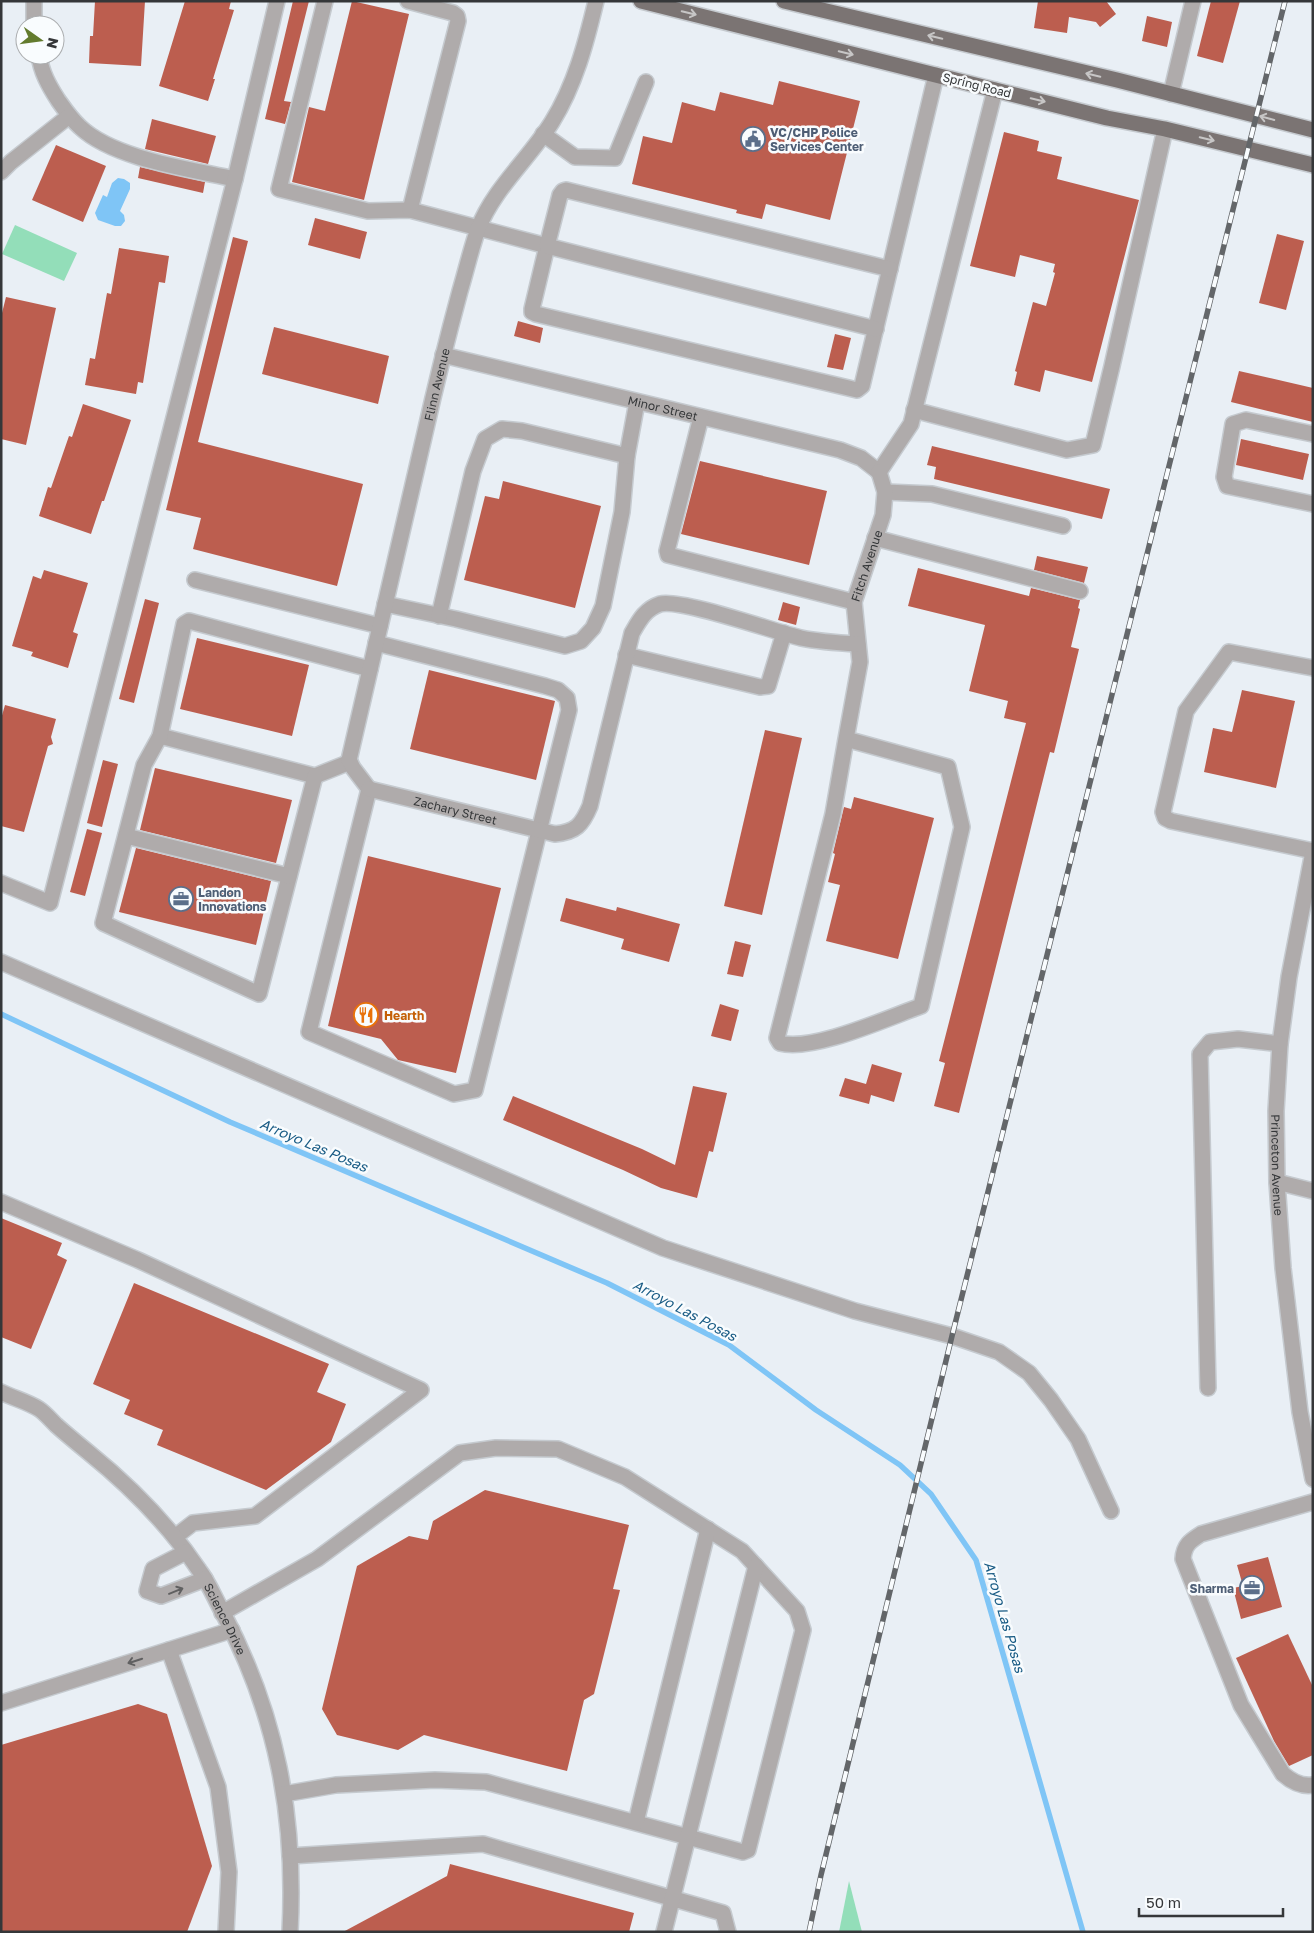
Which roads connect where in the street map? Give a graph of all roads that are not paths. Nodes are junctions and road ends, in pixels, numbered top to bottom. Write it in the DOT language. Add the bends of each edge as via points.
graph roads {
  1 [pos="34,1"];
  2 [pos="277,1"];
  3 [pos="325,1"];
  4 [pos="408,1"];
  5 [pos="596,1"];
  6 [pos="641,1"];
  7 [pos="784,1"];
  8 [pos="1192,1"];
  9 [pos="34,15"];
  10 [pos="41,65"];
  11 [pos="936,75"];
  12 [pos="646,82"];
  13 [pos="995,90"];
  14 [pos="1172,94"];
  15 [pos="69,116"];
  16 [pos="1165,129"];
  17 [pos="1313,130"];
  18 [pos="543,134"];
  19 [pos="1313,165"];
  20 [pos="1,172"];
  21 [pos="235,179"];
  22 [pos="410,210"];
  23 [pos="479,228"];
  24 [pos="547,246"];
  25 [pos="890,269"];
  26 [pos="876,329"];
  27 [pos="443,355"];
  28 [pos="637,402"];
  29 [pos="914,410"];
  30 [pos="701,417"];
  31 [pos="1313,434"];
  32 [pos="627,456"];
  33 [pos="879,472"];
  34 [pos="885,492"];
  35 [pos="1313,504"];
  36 [pos="1063,526"];
  37 [pos="875,538"];
  38 [pos="195,580"];
  39 [pos="1080,591"];
  40 [pos="854,602"];
  41 [pos="385,604"];
  42 [pos="439,616"];
  43 [pos="380,626"];
  44 [pos="784,633"];
  45 [pos="376,643"];
  46 [pos="858,644"];
  47 [pos="626,655"];
  48 [pos="1313,668"];
  49 [pos="370,669"];
  50 [pos="160,736"];
  51 [pos="846,739"];
  52 [pos="350,762"];
  53 [pos="316,776"];
  54 [pos="369,789"];
  55 [pos="540,831"];
  56 [pos="126,836"];
  57 [pos="1313,851"];
  58 [pos="290,876"];
  59 [pos="1,883"];
  60 [pos="1,962"];
  61 [pos="1280,1044"];
  62 [pos="1277,1182"];
  63 [pos="1313,1191"];
  64 [pos="1,1202"];
  65 [pos="1208,1388"];
  66 [pos="1,1392"];
  67 [pos="1313,1479"];
  68 [pos="1313,1502"];
  69 [pos="1111,1511"];
  70 [pos="708,1529"];
  71 [pos="175,1537"];
  72 [pos="186,1552"];
  73 [pos="756,1566"];
  74 [pos="204,1579"];
  75 [pos="222,1613"];
  76 [pos="232,1630"];
  77 [pos="169,1650"];
  78 [pos="1,1703"];
  79 [pos="1313,1784"];
  80 [pos="284,1794"];
  81 [pos="636,1822"];
  82 [pos="689,1837"];
  83 [pos="290,1856"];
  84 [pos="672,1898"];
  85 [pos="226,1932"];
  86 [pos="290,1932"];
  87 [pos="664,1932"];
  88 [pos="728,1932"];
  1 -- 9 [label="street"];
  2 -- 21 [label="street"];
  3 -- 22 [label="street" via="279,189 368,211"];
  4 -- 22 [label="street" via="453,13 458,21"];
  5 -- 18 [label="street, Flinn Avenue" via="578,66 565,98"];
  6 -- 11 [label="main road, Spring Road, one-way"];
  14 -- 7 [label="main road, one-way"];
  8 -- 14 [label="street"];
  10 -- 15 [label="street" via="48,84"];
  11 -- 13 [label="main road, Spring Road"];
  11 -- 25 [label="street"];
  12 -- 18 [label="street" via="615,158 575,156"];
  13 -- 16 [label="main road, Spring Road, one-way"];
  13 -- 29 [label="street"];
  17 -- 14 [label="main road, one-way"];
  15 -- 20 [label="street"];
  15 -- 21 [label="street" via="97,140 131,154"];
  16 -- 19 [label="main road, Spring Road, one-way"];
  16 -- 29 [label="street" via="1093,445 1067,450"];
  18 -- 23 [label="street, Flinn Avenue" via="506,181"];
  21 -- 59 [label="street" via="50,903"];
  22 -- 23 [label="street"];
  23 -- 24 [label="street"];
  23 -- 27 [label="street, Flinn Avenue"];
  24 -- 25 [label="street" via="560,195 566,190"];
  24 -- 26 [label="street"];
  24 -- 26 [label="street" via="532,309 536,314 857,390 862,386"];
  25 -- 26 [label="street"];
  27 -- 28 [label="street, Minor Street"];
  27 -- 41 [label="street, Flinn Avenue"];
  28 -- 30 [label="street, Minor Street"];
  28 -- 32 [label="street"];
  29 -- 33 [label="street" via="911,424"];
  30 -- 33 [label="street, Minor Street" via="840,450 861,458"];
  30 -- 40 [label="street" via="668,555"];
  31 -- 35 [label="street" via="1246,420 1233,424 1224,477 1227,486"];
  32 -- 42 [label="street" via="522,431 502,429 485,440 473,470"];
  32 -- 42 [label="street" via="622,512 603,606 593,628 581,641 565,646"];
  33 -- 34 [label="street, Fitch Avenue"];
  34 -- 36 [label="street" via="932,494"];
  34 -- 37 [label="street, Fitch Avenue" via="883,515"];
  37 -- 39 [label="street"];
  37 -- 40 [label="street, Fitch Avenue"];
  38 -- 43 [label="street"];
  40 -- 46 [label="street, Fitch Avenue"];
  41 -- 42 [label="street"];
  41 -- 43 [label="street, Flinn Avenue"];
  43 -- 45 [label="street, Flinn Avenue"];
  44 -- 46 [label="street, Zachary Street" via="826,642"];
  44 -- 47 [label="street, Zachary Street" via="683,605 661,604 644,613 632,633"];
  44 -- 47 [label="street" via="768,686 760,687"];
  45 -- 49 [label="street, Flinn Avenue"];
  45 -- 55 [label="street" via="545,686 558,690 567,698 569,710"];
  46 -- 51 [label="street, Fitch Avenue" via="860,662"];
  47 -- 55 [label="street, Zachary Street" via="590,806 583,823 568,833"];
  48 -- 57 [label="street" via="1228,652 1186,711 1163,812 1171,822"];
  49 -- 50 [label="street" via="189,621 184,624"];
  49 -- 52 [label="street, Flinn Avenue"];
  50 -- 53 [label="street"];
  50 -- 56 [label="street" via="144,765"];
  51 -- 51 [label="street, Fitch Avenue" via="833,814 777,1038 785,1045 816,1043 921,1006 962,827 948,767"];
  52 -- 53 [label="street"];
  52 -- 54 [label="street"];
  53 -- 58 [label="street"];
  54 -- 55 [label="street, Zachary Street"];
  54 -- 55 [label="street" via="309,1032 454,1094 474,1090"];
  56 -- 58 [label="street"];
  56 -- 58 [label="street" via="103,923 259,994"];
  57 -- 61 [label="street, Princeton Avenue"];
  60 -- 69 [label="street" via="663,1248 855,1311 952,1336 999,1352 1029,1373 1078,1439"];
  61 -- 62 [label="street, Princeton Avenue" via="1276,1112"];
  61 -- 65 [label="street" via="1238,1039 1210,1042 1200,1054"];
  62 -- 63 [label="street"];
  62 -- 67 [label="street, Princeton Avenue" via="1283,1268 1300,1412"];
  64 -- 71 [label="street" via="138,1260 421,1390 255,1516 194,1523"];
  66 -- 71 [label="street, Science Drive" via="39,1409 117,1476"];
  68 -- 79 [label="street" via="1201,1534 1187,1543 1183,1559 1241,1705 1279,1770 1290,1780"];
  70 -- 73 [label="street" via="742,1551"];
  70 -- 75 [label="street" via="624,1477 558,1449 496,1448 460,1453 317,1558"];
  70 -- 81 [label="street"];
  71 -- 72 [label="street, Science Drive"];
  72 -- 74 [label="street, Science Drive"];
  72 -- 74 [label="street, one-way" via="152,1569 147,1591 161,1596"];
  73 -- 82 [label="street"];
  73 -- 82 [label="street" via="797,1610 803,1630 748,1850 743,1852"];
  74 -- 75 [label="street, Science Drive"];
  75 -- 76 [label="street, Science Drive"];
  76 -- 77 [label="street"];
  76 -- 80 [label="street, Science Drive" via="265,1710 278,1756"];
  77 -- 78 [label="street, one-way"];
  77 -- 85 [label="street" via="218,1787 229,1872"];
  80 -- 81 [label="street" via="336,1785 386,1782 486,1782"];
  80 -- 83 [label="street, Science Drive"];
  81 -- 82 [label="street"];
  82 -- 84 [label="street"];
  83 -- 84 [label="street" via="482,1844"];
  83 -- 86 [label="street, Science Drive"];
  84 -- 87 [label="street"];
  84 -- 88 [label="street" via="723,1913"];
}
